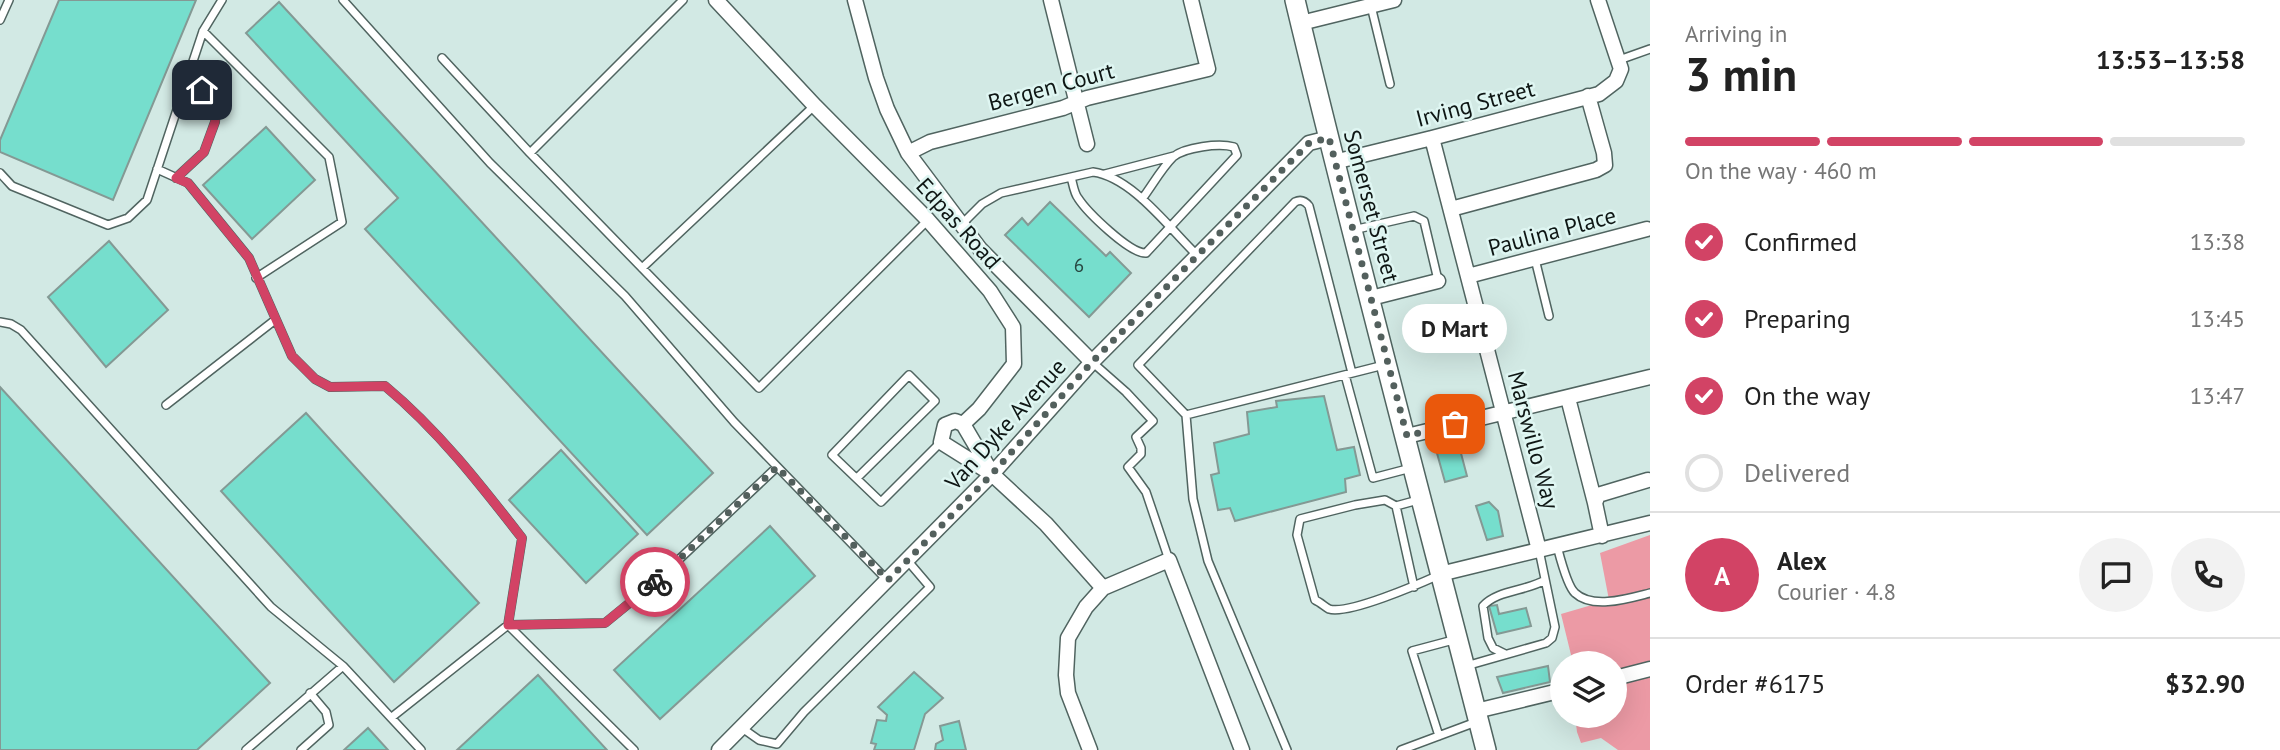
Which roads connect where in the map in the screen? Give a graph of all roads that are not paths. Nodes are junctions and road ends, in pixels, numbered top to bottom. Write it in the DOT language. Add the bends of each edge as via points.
graph roads {
  1 [pos="9,0"];
  2 [pos="222,0"];
  3 [pos="342,0"];
  4 [pos="683,0"];
  5 [pos="716,0"];
  6 [pos="855,0"];
  7 [pos="1051,0"];
  8 [pos="1191,0"];
  9 [pos="1295,0"];
  10 [pos="1394,0"];
  11 [pos="1598,0"];
  12 [pos="1371,6"];
  13 [pos="0,20"];
  14 [pos="1301,23"];
  15 [pos="204,31"];
  16 [pos="1650,49"];
  17 [pos="442,58"];
  18 [pos="1619,67"];
  19 [pos="188,72"];
  20 [pos="1390,84"];
  21 [pos="1588,96"];
  22 [pos="1076,103"];
  23 [pos="815,106"];
  24 [pos="1329,138"];
  25 [pos="1432,138"];
  26 [pos="1087,144"];
  27 [pos="530,153"];
  28 [pos="908,153"];
  29 [pos="1175,155"];
  30 [pos="1334,162"];
  31 [pos="157,169"];
  32 [pos="0,173"];
  33 [pos="1105,174"];
  34 [pos="1071,177"];
  35 [pos="176,178"];
  36 [pos="1142,199"];
  37 [pos="1451,209"];
  38 [pos="928,220"];
  39 [pos="961,225"];
  40 [pos="1169,228"];
  41 [pos="1647,229"];
  42 [pos="1352,230"];
  43 [pos="1198,256"];
  44 [pos="1535,259"];
  45 [pos="642,268"];
  46 [pos="1468,276"];
  47 [pos="256,278"];
  48 [pos="1438,281"];
  49 [pos="1371,298"];
  50 [pos="1549,316"];
  51 [pos="275,320"];
  52 [pos="0,322"];
  53 [pos="1092,362"];
  54 [pos="1388,364"];
  55 [pos="1349,374"];
  56 [pos="1650,377"];
  57 [pos="1568,398"];
  58 [pos="166,405"];
  59 [pos="1504,413"];
  60 [pos="1186,415"];
  61 [pos="963,424"];
  62 [pos="1407,436"];
  63 [pos="941,442"];
  64 [pos="777,467"];
  65 [pos="1414,467"];
  66 [pos="992,474"];
  67 [pos="857,478"];
  68 [pos="1648,480"];
  69 [pos="1422,499"];
  70 [pos="1595,503"];
  71 [pos="1396,506"];
  72 [pos="1650,523"];
  73 [pos="1602,536"];
  74 [pos="1557,546"];
  75 [pos="1539,550"];
  76 [pos="1169,560"];
  77 [pos="907,561"];
  78 [pos="1440,574"];
  79 [pos="888,580"];
  80 [pos="1545,580"];
  81 [pos="1414,587"];
  82 [pos="1103,588"];
  83 [pos="1650,593"];
  84 [pos="508,625"];
  85 [pos="1458,638"];
  86 [pos="1505,654"];
  87 [pos="343,666"];
  88 [pos="1465,666"];
  89 [pos="1650,669"];
  90 [pos="1627,675"];
  91 [pos="310,693"];
  92 [pos="1550,694"];
  93 [pos="1477,716"];
  94 [pos="392,717"];
  95 [pos="741,728"];
  96 [pos="1439,736"];
  97 [pos="246,750"];
  98 [pos="301,750"];
  99 [pos="421,750"];
  100 [pos="634,750"];
  101 [pos="719,750"];
  102 [pos="1090,750"];
  103 [pos="1242,750"];
  104 [pos="1287,750"];
  105 [pos="1401,750"];
  106 [pos="1486,750"];
  1 -- 13 [label="lane"];
  2 -- 15 [label="lane"];
  3 -- 64 [label="lane" via="490,163 625,296"];
  4 -- 27 [label="lane"];
  5 -- 23 [label="street, Edpas Road"];
  6 -- 28 [label="street" via="876,78"];
  7 -- 22 [label="street"];
  8 -- 22 [label="street, Bergen Court" via="1208,69"];
  9 -- 14 [label="main road, Somerset Street"];
  10 -- 12 [label="street"];
  11 -- 18 [label="street"];
  12 -- 14 [label="street"];
  12 -- 20 [label="lane"];
  14 -- 24 [label="main road, Somerset Street"];
  15 -- 19 [label="lane"];
  15 -- 47 [label="lane" via="329,157 342,222"];
  16 -- 18 [label="lane"];
  17 -- 27 [label="lane"];
  18 -- 21 [label="street, Irving Street" via="1616,81"];
  19 -- 31 [label="lane"];
  19 -- 35 [label="lane" via="216,109 215,122 204,152"];
  21 -- 25 [label="street, Irving Street"];
  21 -- 37 [label="street" via="1605,165"];
  22 -- 26 [label="street"];
  22 -- 28 [label="street, Bergen Court" via="930,142"];
  23 -- 38 [label="street, Edpas Road"];
  23 -- 45 [label="lane"];
  24 -- 30 [label="main road, Somerset Street"];
  24 -- 43 [label="street, Van Dyke Avenue" via="1309,143"];
  25 -- 30 [label="street, Irving Street"];
  25 -- 37 [label="street, Marswillo Way"];
  27 -- 45 [label="lane"];
  28 -- 39 [label="street"];
  29 -- 33 [label="lane"];
  29 -- 36 [label="lane"];
  29 -- 40 [label="lane" via="1224,144 1234,147 1237,155"];
  30 -- 42 [label="main road, Somerset Street"];
  31 -- 32 [label="lane" via="147,200 128,218 108,225 12,186"];
  31 -- 35 [label="lane"];
  33 -- 34 [label="lane"];
  33 -- 36 [label="lane"];
  34 -- 39 [label="lane" via="1001,192"];
  34 -- 40 [label="lane" via="1076,197 1125,245 1140,253 1146,253"];
  35 -- 47 [label="lane" via="188,183 249,258"];
  36 -- 40 [label="lane"];
  37 -- 46 [label="street, Marswillo Way"];
  38 -- 45 [label="lane" via="759,388"];
  38 -- 61 [label="street, Edpas Road" via="990,291 1013,327 1014,363"];
  39 -- 53 [label="street" via="979,249"];
  40 -- 43 [label="lane"];
  41 -- 44 [label="street, Paulina Place"];
  42 -- 48 [label="lane" via="1419,217"];
  42 -- 49 [label="main road, Somerset Street"];
  43 -- 53 [label="street, Van Dyke Avenue"];
  44 -- 46 [label="street, Paulina Place"];
  44 -- 50 [label="lane"];
  46 -- 59 [label="street, Marswillo Way"];
  47 -- 51 [label="lane"];
  48 -- 49 [label="street"];
  49 -- 54 [label="main road, Somerset Street"];
  51 -- 58 [label="lane"];
  51 -- 84 [label="lane" via="292,356 315,379 330,387 385,386 400,398 471,472 522,538"];
  52 -- 87 [label="lane" via="21,330 271,607"];
  53 -- 66 [label="street, Van Dyke Avenue"];
  53 -- 76 [label="lane" via="1153,421 1136,438 1141,454 1128,467 1146,492"];
  54 -- 55 [label="lane"];
  54 -- 62 [label="main road, Somerset Street"];
  55 -- 60 [label="lane"];
  55 -- 60 [label="lane" via="1309,206 1299,200 1138,365"];
  55 -- 65 [label="lane" via="1373,478"];
  56 -- 57 [label="street"];
  57 -- 59 [label="street"];
  57 -- 70 [label="street"];
  59 -- 62 [label="street"];
  59 -- 75 [label="street, Marswillo Way"];
  60 -- 104 [label="lane" via="1193,499 1208,561"];
  61 -- 63 [label="street, Edpas Road" via="945,425"];
  61 -- 66 [label="street"];
  62 -- 65 [label="main road, Somerset Street"];
  63 -- 66 [label="street"];
  63 -- 67 [label="lane" via="881,502"];
  64 -- 79 [label="lane"];
  64 -- 84 [label="lane" via="605,623"];
  65 -- 69 [label="main road, Somerset Street"];
  66 -- 77 [label="street, Van Dyke Avenue"];
  66 -- 82 [label="street" via="1046,524"];
  67 -- 67 [label="lane" via="832,455 909,375 935,401"];
  68 -- 70 [label="street" via="1603,492"];
  69 -- 71 [label="lane"];
  69 -- 78 [label="main road, Somerset Street"];
  70 -- 73 [label="street"];
  71 -- 81 [label="lane"];
  71 -- 81 [label="lane" via="1385,500 1300,519 1297,535 1315,600 1331,609 1351,608"];
  72 -- 73 [label="street"];
  73 -- 74 [label="street"];
  74 -- 75 [label="street"];
  74 -- 83 [label="lane" via="1572,590 1579,596 1614,602"];
  75 -- 78 [label="street"];
  75 -- 80 [label="lane"];
  76 -- 82 [label="street"];
  76 -- 103 [label="street"];
  77 -- 79 [label="street, Van Dyke Avenue"];
  77 -- 95 [label="lane" via="930,587 777,744 759,740"];
  78 -- 81 [label="lane"];
  78 -- 85 [label="main road, Somerset Street"];
  79 -- 95 [label="street, Van Dyke Avenue"];
  80 -- 86 [label="lane" via="1555,627 1552,638"];
  80 -- 86 [label="lane" via="1492,598 1483,606 1488,638 1493,648"];
  82 -- 102 [label="street" via="1068,638 1068,693"];
  84 -- 94 [label="lane"];
  84 -- 100 [label="lane"];
  85 -- 88 [label="main road, Somerset Street"];
  85 -- 96 [label="lane" via="1412,651"];
  86 -- 88 [label="lane"];
  87 -- 91 [label="lane"];
  87 -- 94 [label="lane"];
  88 -- 93 [label="main road, Somerset Street"];
  89 -- 90 [label="street"];
  91 -- 97 [label="lane"];
  91 -- 98 [label="lane" via="326,712 329,724"];
  92 -- 93 [label="street"];
  93 -- 96 [label="lane"];
  93 -- 106 [label="main road, Somerset Street"];
  94 -- 99 [label="lane"];
  95 -- 101 [label="street, Van Dyke Avenue"];
  96 -- 105 [label="lane"];
}
